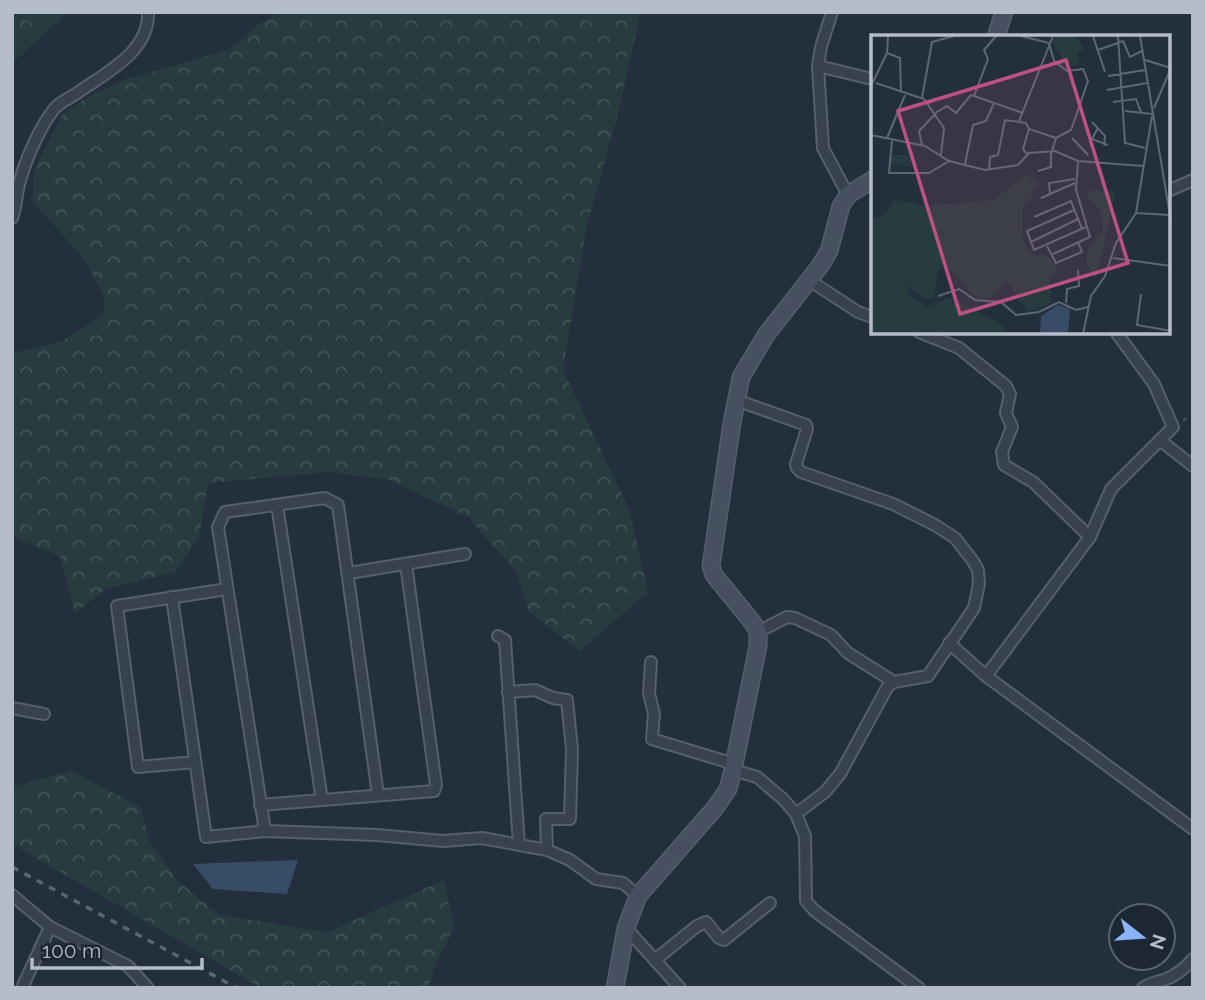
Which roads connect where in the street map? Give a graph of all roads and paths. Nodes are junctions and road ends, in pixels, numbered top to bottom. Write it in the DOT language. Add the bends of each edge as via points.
graph roads {
  1 [pos="148,12"];
  2 [pos="832,12"];
  3 [pos="1004,12"];
  4 [pos="997,35"];
  5 [pos="818,66"];
  6 [pos="871,79"];
  7 [pos="1193,180"];
  8 [pos="871,181"];
  9 [pos="1170,190"];
  10 [pos="848,195"];
  11 [pos="12,218"];
  12 [pos="809,280"];
  13 [pos="871,316"];
  14 [pos="924,334"];
  15 [pos="1117,334"];
  16 [pos="736,400"];
  17 [pos="1161,441"];
  18 [pos="1193,466"];
  19 [pos="277,505"];
  20 [pos="1090,537"];
  21 [pos="465,555"];
  22 [pos="405,564"];
  23 [pos="349,573"];
  24 [pos="227,589"];
  25 [pos="172,597"];
  26 [pos="758,632"];
  27 [pos="498,636"];
  28 [pos="949,643"];
  29 [pos="650,662"];
  30 [pos="986,676"];
  31 [pos="894,682"];
  32 [pos="508,692"];
  33 [pos="12,708"];
  34 [pos="44,714"];
  35 [pos="195,762"];
  36 [pos="734,767"];
  37 [pos="378,795"];
  38 [pos="322,800"];
  39 [pos="260,805"];
  40 [pos="796,814"];
  41 [pos="1193,829"];
  42 [pos="265,831"];
  43 [pos="520,845"];
  44 [pos="547,850"];
  45 [pos="12,895"];
  46 [pos="638,896"];
  47 [pos="770,903"];
  48 [pos="50,927"];
  49 [pos="626,928"];
  50 [pos="1193,959"];
  51 [pos="655,960"];
  52 [pos="22,988"];
  53 [pos="148,988"];
  54 [pos="615,988"];
  55 [pos="680,988"];
  56 [pos="919,988"];
  57 [pos="1143,988"];
  1 -- 11 [label="street" via="141,40 129,55 55,107 20,181"];
  2 -- 5 [label="street"];
  3 -- 4 [label="street"];
  5 -- 6 [label="street"];
  5 -- 10 [label="street" via="822,148"];
  7 -- 9 [label="street"];
  8 -- 10 [label="street"];
  10 -- 12 [label="street" via="829,251"];
  12 -- 13 [label="street"];
  12 -- 16 [label="street" via="750,360"];
  14 -- 20 [label="street" via="959,348 1006,386 1010,394 1006,414 1013,427 1002,452 1004,465 1032,482"];
  15 -- 17 [label="street" via="1154,384 1173,427"];
  16 -- 26 [label="street" via="711,566"];
  16 -- 28 [label="street" via="806,425 796,464 802,472 893,504 955,538 978,570 979,584 975,608"];
  17 -- 18 [label="street"];
  17 -- 20 [label="street" via="1111,489"];
  19 -- 23 [label="street" via="326,498 338,505"];
  19 -- 24 [label="street" via="225,512 218,527"];
  19 -- 38 [label="street"];
  20 -- 30 [label="street"];
  21 -- 22 [label="street"];
  22 -- 23 [label="street"];
  22 -- 37 [label="street" via="436,785 434,791"];
  23 -- 37 [label="street"];
  24 -- 25 [label="street"];
  24 -- 39 [label="street"];
  25 -- 35 [label="street"];
  25 -- 35 [label="street" via="117,606 138,767"];
  26 -- 31 [label="street" via="787,617 795,618 831,635 848,653"];
  26 -- 36 [label="street"];
  27 -- 32 [label="street" via="505,640"];
  28 -- 30 [label="street"];
  28 -- 31 [label="street" via="928,676"];
  29 -- 36 [label="street" via="652,738"];
  30 -- 41 [label="street"];
  31 -- 40 [label="street" via="840,774"];
  32 -- 43 [label="street"];
  32 -- 44 [label="street" via="535,690 567,700 572,749 570,819 545,819"];
  33 -- 34 [label="street"];
  35 -- 42 [label="street" via="206,837"];
  36 -- 40 [label="street" via="757,777"];
  36 -- 46 [label="street" via="728,789 715,808"];
  37 -- 38 [label="street"];
  38 -- 39 [label="street"];
  39 -- 42 [label="street"];
  40 -- 56 [label="street" via="806,836 806,901"];
  42 -- 43 [label="street" via="443,841 482,838"];
  43 -- 44 [label="street"];
  44 -- 46 [label="street" via="596,879 623,883"];
  45 -- 48 [label="street"];
  46 -- 49 [label="street"];
  47 -- 51 [label="street" via="724,940 706,922"];
  48 -- 52 [label="street"];
  48 -- 53 [label="street" via="128,966"];
  49 -- 51 [label="street"];
  49 -- 54 [label="street"];
  50 -- 57 [label="street" via="1168,979"];
  51 -- 55 [label="street"];
}
